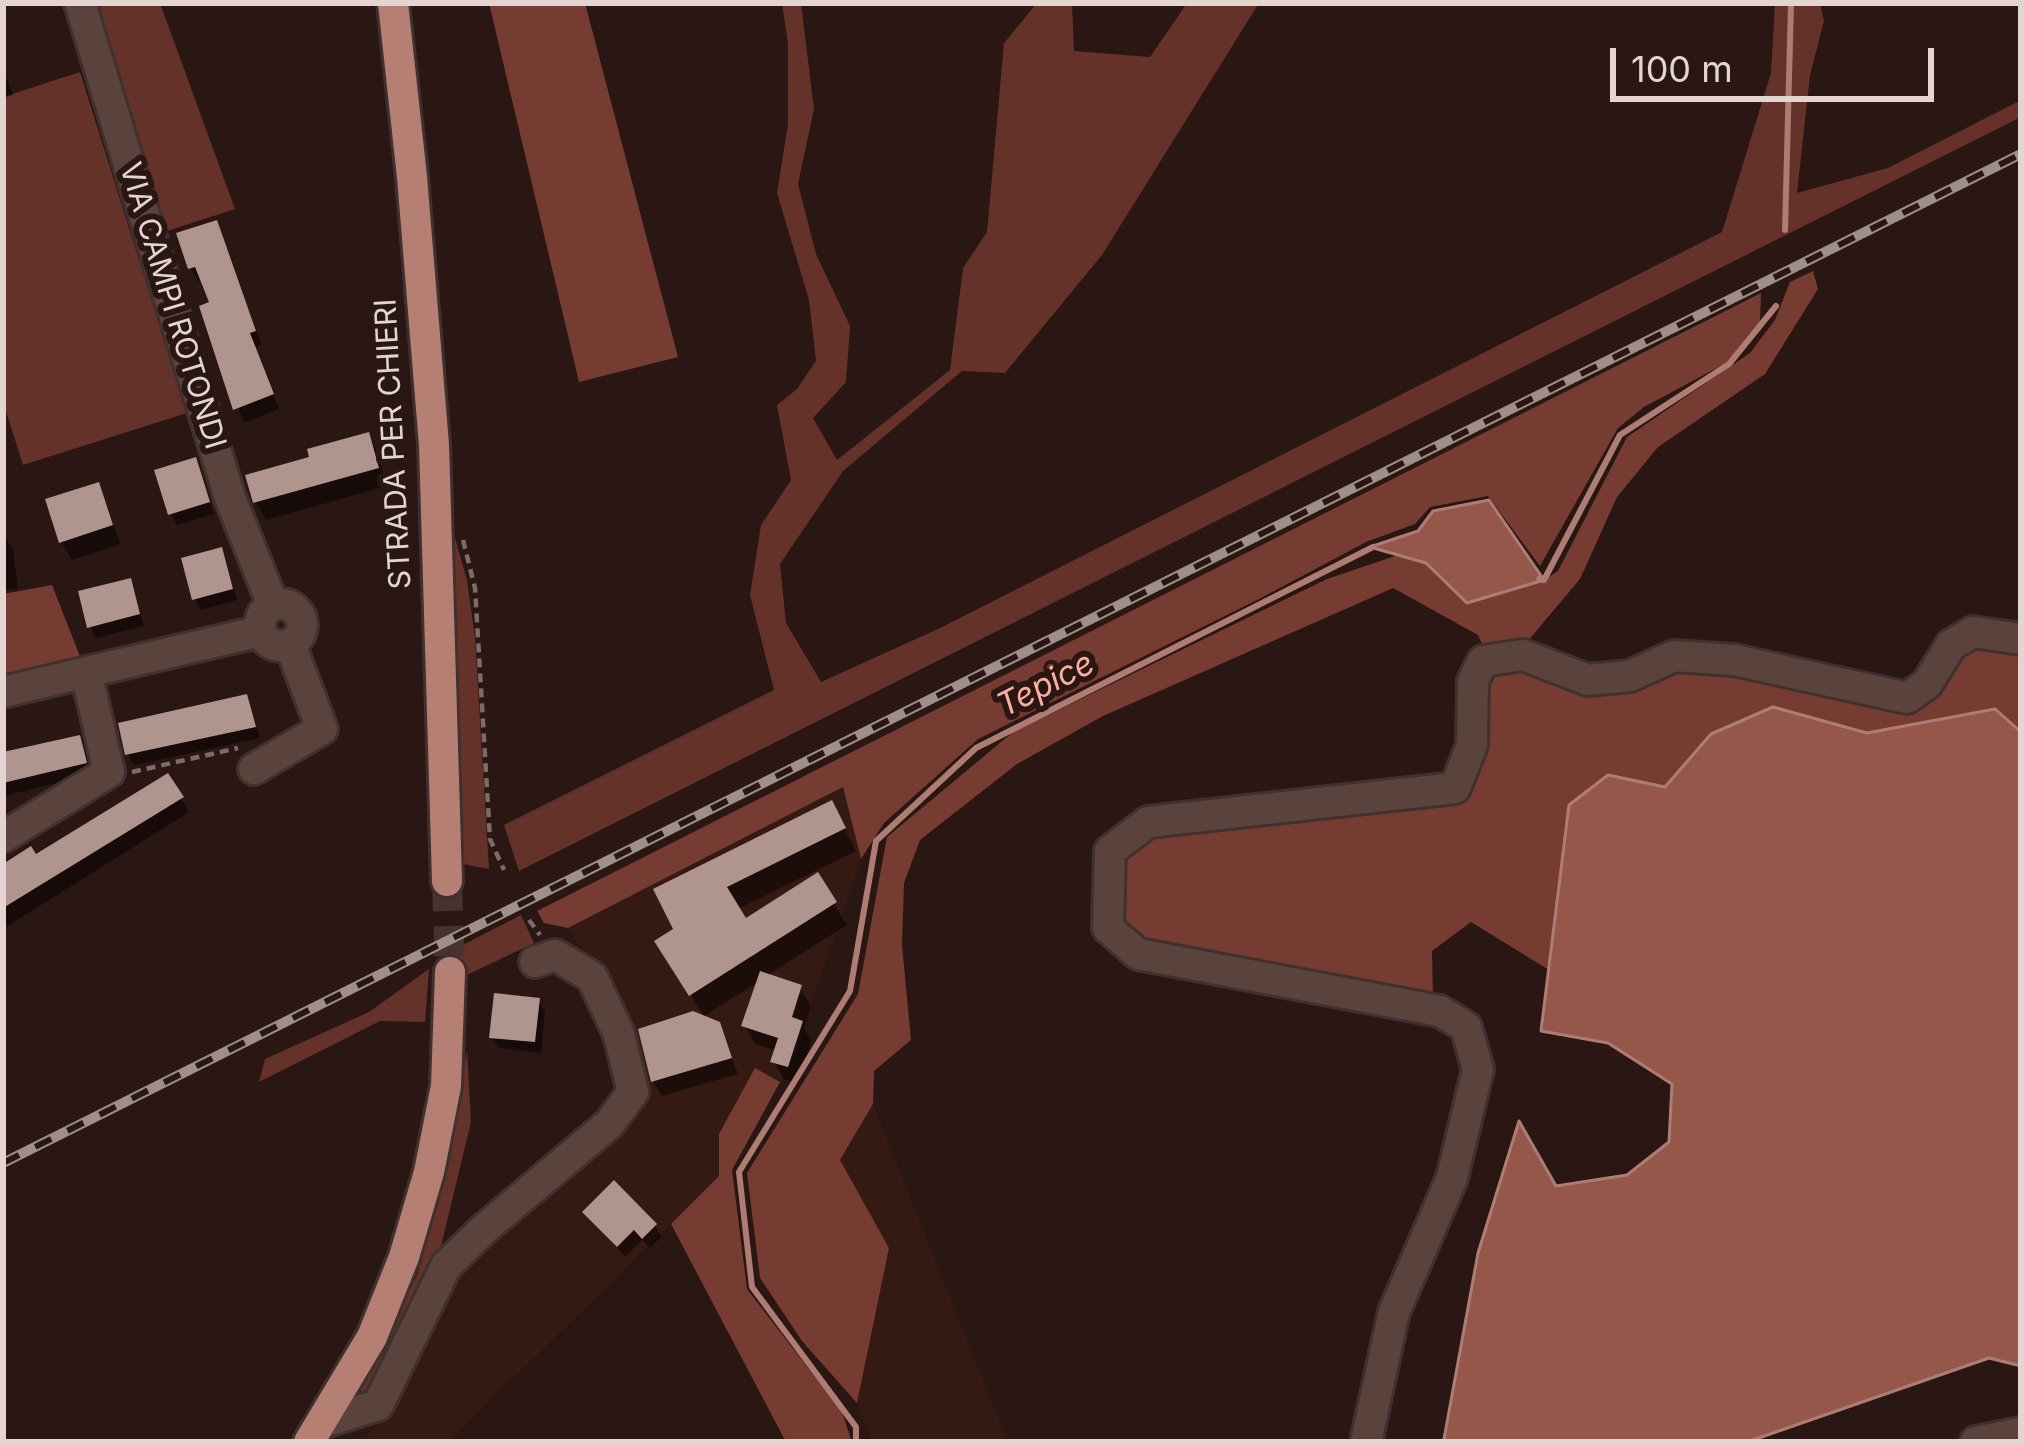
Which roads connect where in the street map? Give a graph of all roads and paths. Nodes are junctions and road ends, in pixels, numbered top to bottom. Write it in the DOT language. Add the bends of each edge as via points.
graph roads {
  1 [pos="80,3"];
  2 [pos="393,3"];
  3 [pos="436,501"];
  4 [pos="275,627"];
  5 [pos="2021,639"];
  6 [pos="86,672"];
  7 [pos="3,692"];
  8 [pos="284,751"];
  9 [pos="254,769"];
  10 [pos="109,772"];
  11 [pos="78,789"];
  12 [pos="3,810"];
  13 [pos="3,837"];
  14 [pos="504,870"];
  15 [pos="447,881"];
  16 [pos="535,962"];
  17 [pos="450,972"];
  18 [pos="315,1433"];
  19 [pos="2021,1433"];
  20 [pos="1366,1442"];
  21 [pos="1976,1442"];
  1 -- 4 [label="street, VIA CAMPI ROTONDI"];
  2 -- 3 [label="main road, STRADA PER CHIERI"];
  3 -- 14 [label="path" via="465,544 476,588 490,839"];
  3 -- 15 [label="main road, STRADA PER CHIERI"];
  4 -- 6 [label="street"];
  4 -- 8 [label="street, VIA CAMPI ROTONDI" via="322,729"];
  5 -- 20 [label="street" via="1973,632 1951,645 1928,684 1907,698 1733,660 1674,656 1630,676 1588,680 1523,655 1483,661 1473,681 1472,745 1455,788 1148,822 1110,851 1108,928 1138,954 1440,1011 1466,1028 1478,1069 1452,1178 1394,1312"];
  6 -- 7 [label="street"];
  6 -- 10 [label="street"];
  8 -- 9 [label="street, VIA CAMPI ROTONDI"];
  8 -- 10 [label="path" via="250,746"];
  10 -- 11 [label="street"];
  11 -- 12 [label="street"];
  11 -- 13 [label="street"];
  16 -- 18 [label="street" via="555,955 592,977 620,1034 633,1092 609,1124 446,1266 378,1405"];
  17 -- 18 [label="main road" via="446,1086 429,1172 371,1337"];
  19 -- 21 [label="street"];
}
